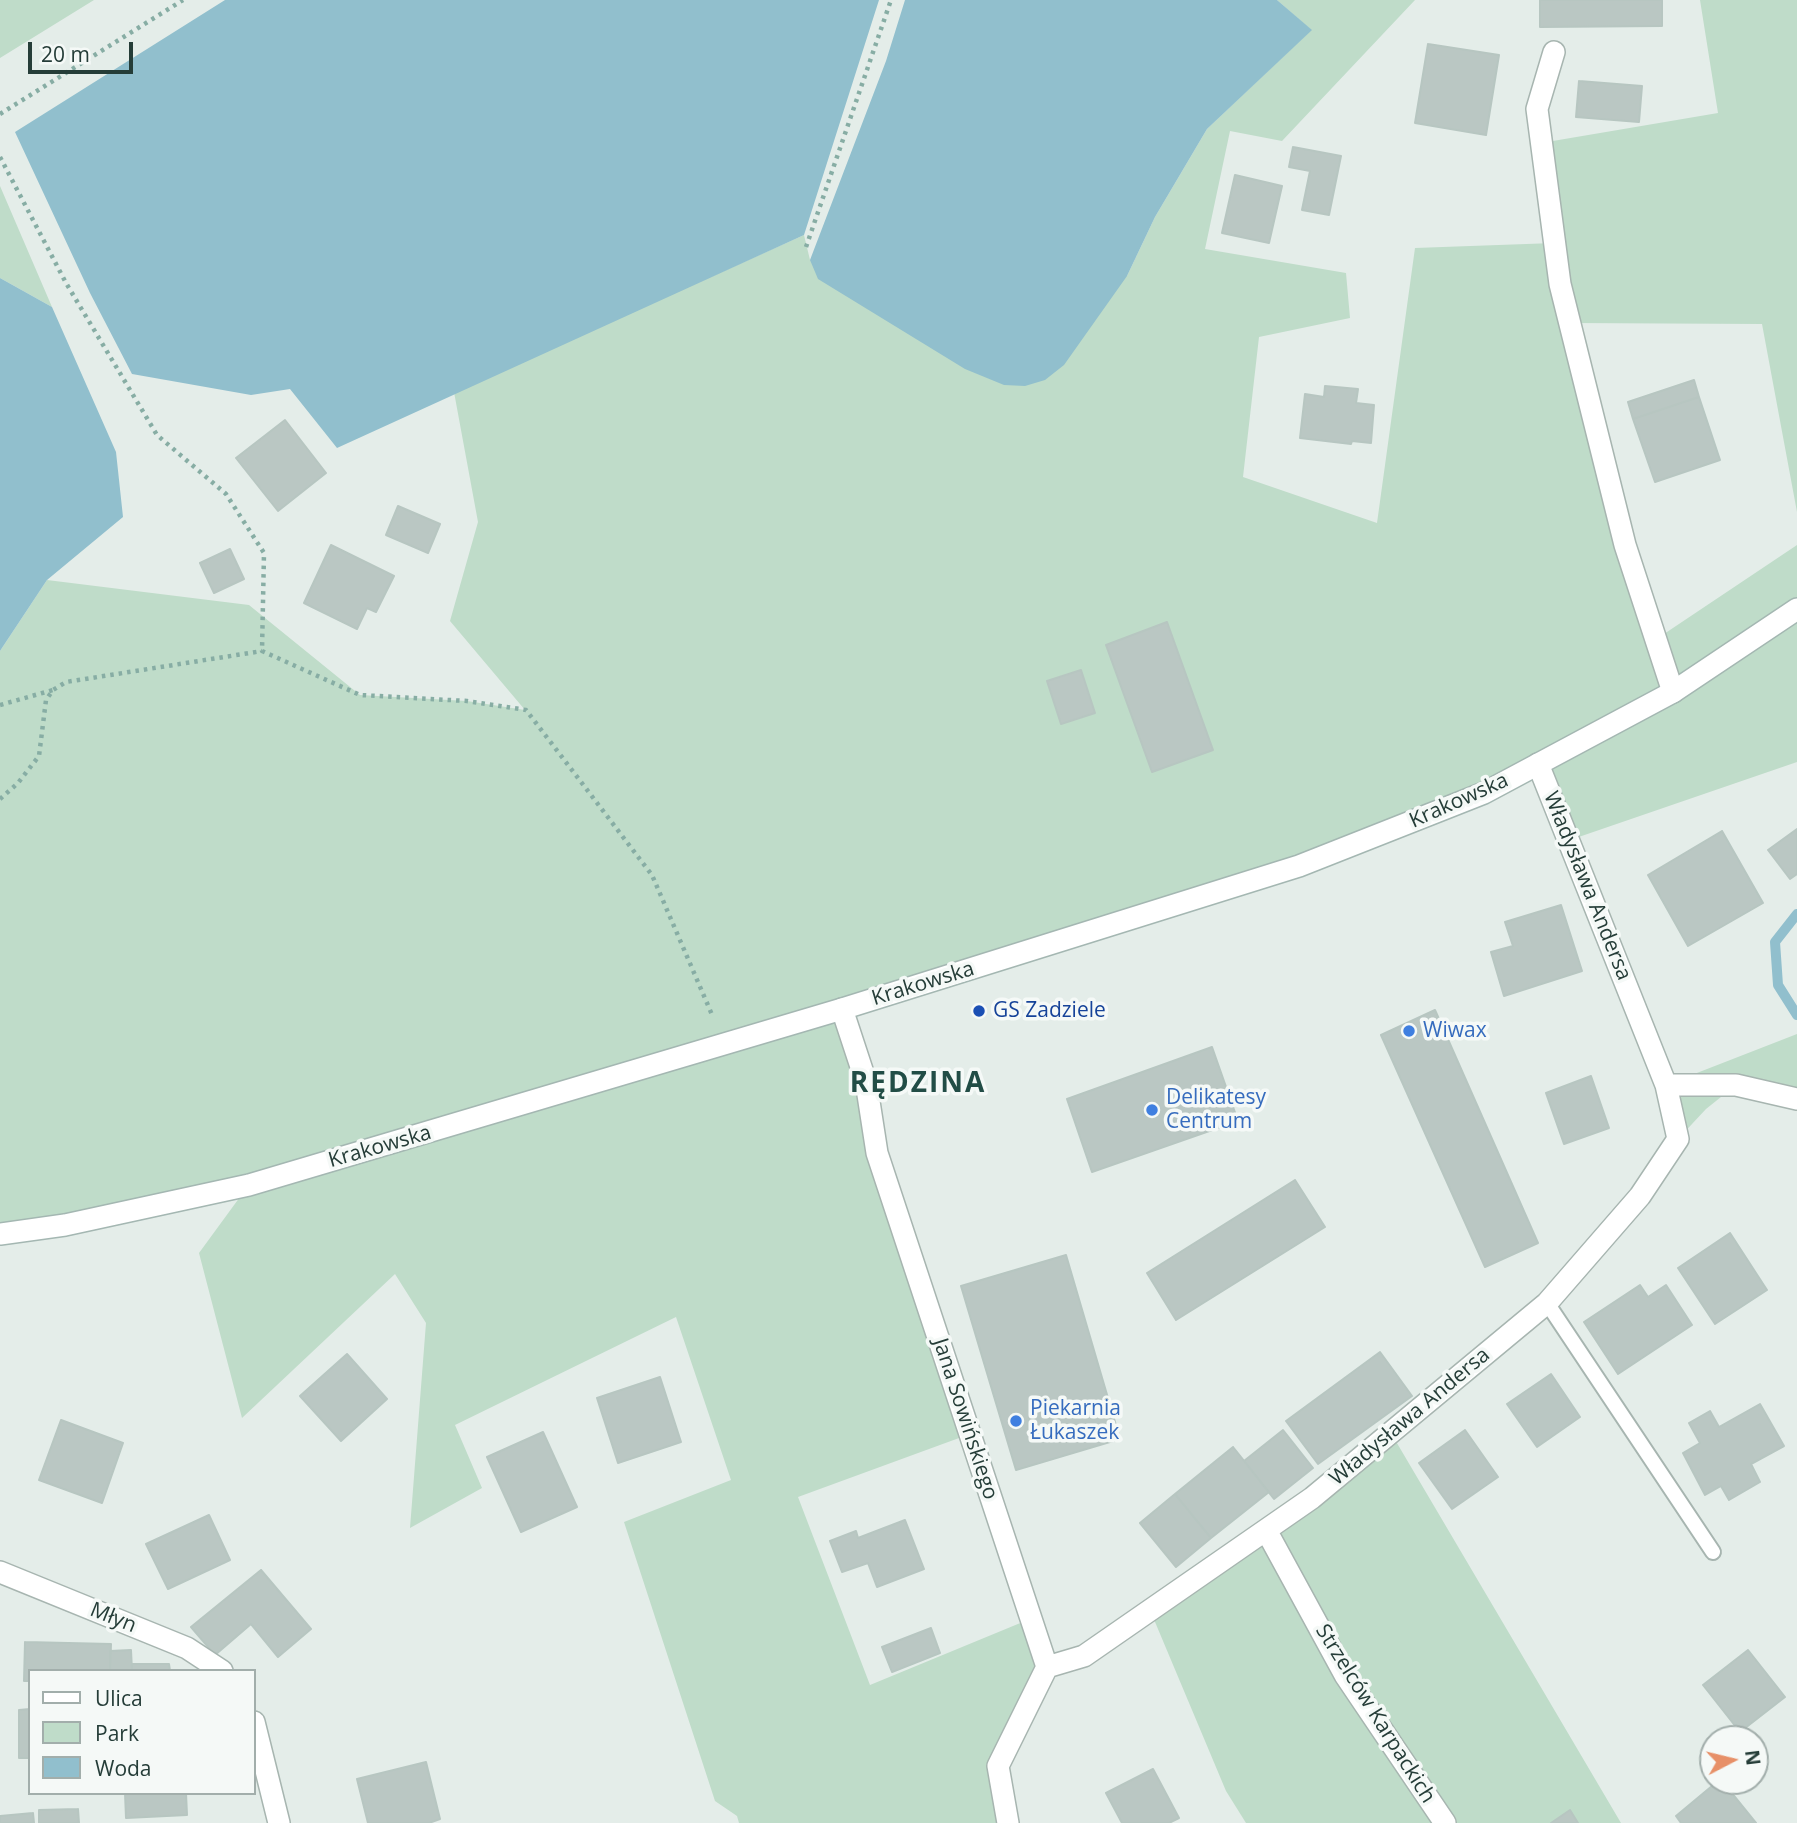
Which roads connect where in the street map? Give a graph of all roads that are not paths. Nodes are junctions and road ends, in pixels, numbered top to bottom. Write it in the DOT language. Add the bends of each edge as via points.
graph roads {
  1 [pos="1554,52"];
  2 [pos="1797,609"];
  3 [pos="1673,692"];
  4 [pos="1538,764"];
  5 [pos="842,1009"];
  6 [pos="1666,1085"];
  7 [pos="1797,1099"];
  8 [pos="0,1234"];
  9 [pos="1546,1303"];
  10 [pos="1266,1530"];
  11 [pos="1713,1552"];
  12 [pos="0,1572"];
  13 [pos="1047,1667"];
  14 [pos="219,1669"];
  15 [pos="256,1730"];
  16 [pos="279,1823"];
  17 [pos="1008,1823"];
  18 [pos="1445,1823"];
  1 -- 3 [label="street" via="1537,109 1560,284 1625,545"];
  2 -- 3 [label="street, Krakowska"];
  3 -- 4 [label="street, Krakowska"];
  4 -- 5 [label="street, Krakowska" via="1484,793 1299,866"];
  4 -- 6 [label="street, Władysława Andersa"];
  5 -- 8 [label="street, Krakowska" via="249,1185"];
  5 -- 13 [label="street, Jana Sowińskiego" via="866,1082 877,1153"];
  6 -- 7 [label="street" via="1736,1085"];
  6 -- 9 [label="street, Władysława Andersa" via="1678,1139 1640,1196"];
  9 -- 10 [label="street, Władysława Andersa" via="1312,1498"];
  9 -- 11 [label="lane"];
  10 -- 13 [label="street, Władysława Andersa" via="1084,1656"];
  10 -- 18 [label="street, Strzelców Karpackich" via="1345,1675"];
  12 -- 14 [label="street, Młyn" via="187,1648"];
  13 -- 17 [label="street" via="998,1766"];
  15 -- 16 [label="street"];
}
